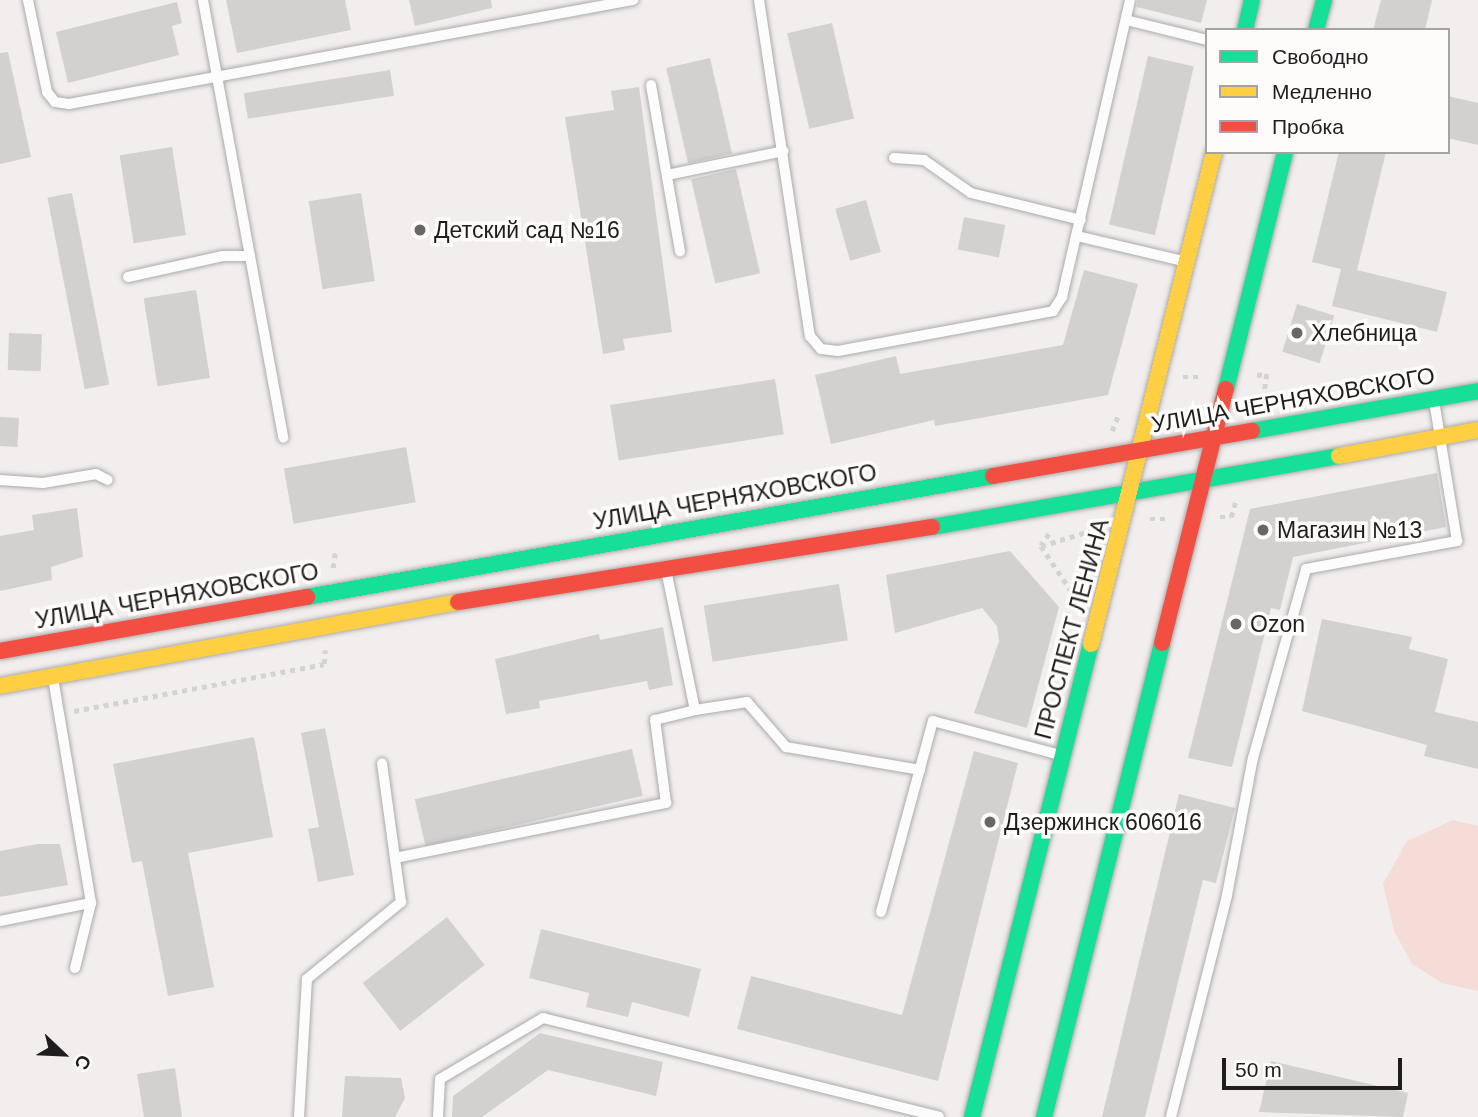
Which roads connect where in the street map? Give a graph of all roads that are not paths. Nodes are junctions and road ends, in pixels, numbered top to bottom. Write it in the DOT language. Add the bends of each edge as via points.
graph roads {
  1 [pos="28,0"];
  2 [pos="203,0"];
  3 [pos="633,0"];
  4 [pos="760,0"];
  5 [pos="1130,0"];
  6 [pos="1252,0"];
  7 [pos="1324,0"];
  8 [pos="1130,20"];
  9 [pos="1245,28"];
  10 [pos="1317,28"];
  11 [pos="1205,39"];
  12 [pos="217,77"];
  13 [pos="651,85"];
  14 [pos="784,151"];
  15 [pos="1214,154"];
  16 [pos="1284,154"];
  17 [pos="894,158"];
  18 [pos="667,175"];
  19 [pos="1080,220"];
  20 [pos="1077,236"];
  21 [pos="680,252"];
  22 [pos="250,256"];
  23 [pos="1187,262"];
  24 [pos="128,277"];
  25 [pos="1478,391"];
  26 [pos="1434,399"];
  27 [pos="1478,429"];
  28 [pos="1439,436"];
  29 [pos="1214,437"];
  30 [pos="283,438"];
  31 [pos="1140,449"];
  32 [pos="0,480"];
  33 [pos="108,480"];
  34 [pos="1202,480"];
  35 [pos="1131,494"];
  36 [pos="666,570"];
  37 [pos="0,650"];
  38 [pos="53,678"];
  39 [pos="0,686"];
  40 [pos="695,710"];
  41 [pos="1063,755"];
  42 [pos="382,763"];
  43 [pos="920,770"];
  44 [pos="395,859"];
  45 [pos="91,903"];
  46 [pos="881,912"];
  47 [pos="0,921"];
  48 [pos="75,968"];
  49 [pos="299,1117"];
  50 [pos="438,1117"];
  51 [pos="939,1117"];
  52 [pos="972,1117"];
  53 [pos="1044,1117"];
  54 [pos="1171,1117"];
  1 -- 12 [label="lane" via="47,92 55,102"];
  2 -- 12 [label="lane"];
  3 -- 12 [label="lane"];
  4 -- 14 [label="lane"];
  5 -- 8 [label="lane"];
  6 -- 9 [label="street"];
  7 -- 10 [label="street"];
  8 -- 11 [label="lane"];
  8 -- 19 [label="lane"];
  12 -- 22 [label="lane"];
  13 -- 18 [label="lane"];
  14 -- 18 [label="lane"];
  14 -- 20 [label="lane" via="810,336 821,349 1043,318 1062,297"];
  15 -- 23 [label="street, ПРОСПЕКТ ЛЕНИНА"];
  16 -- 29 [label="street"];
  17 -- 19 [label="lane" via="936,165 971,193"];
  18 -- 21 [label="lane"];
  19 -- 20 [label="lane"];
  20 -- 23 [label="lane"];
  22 -- 24 [label="lane" via="223,256"];
  22 -- 30 [label="lane"];
  23 -- 31 [label="street, ПРОСПЕКТ ЛЕНИНА"];
  25 -- 26 [label="street, УЛИЦА ЧЕРНЯХОВСКОГО"];
  26 -- 28 [label="lane"];
  26 -- 29 [label="street, УЛИЦА ЧЕРНЯХОВСКОГО"];
  27 -- 28 [label="street"];
  28 -- 34 [label="street"];
  28 -- 54 [label="lane" via="1458,541 1306,569 1253,758 1227,895"];
  29 -- 31 [label="street, УЛИЦА ЧЕРНЯХОВСКОГО"];
  29 -- 34 [label="street"];
  31 -- 35 [label="street, ПРОСПЕКТ ЛЕНИНА"];
  31 -- 37 [label="street, УЛИЦА ЧЕРНЯХОВСКОГО"];
  32 -- 33 [label="lane" via="43,483 96,474"];
  34 -- 35 [label="street"];
  34 -- 53 [label="street"];
  35 -- 36 [label="street"];
  35 -- 41 [label="street, ПРОСПЕКТ ЛЕНИНА"];
  36 -- 38 [label="street" via="359,618"];
  36 -- 40 [label="lane"];
  38 -- 39 [label="street"];
  38 -- 45 [label="lane"];
  40 -- 43 [label="lane" via="747,702 786,747"];
  40 -- 44 [label="lane" via="655,720 666,803"];
  41 -- 43 [label="lane" via="933,721"];
  41 -- 52 [label="street, ПРОСПЕКТ ЛЕНИНА"];
  42 -- 44 [label="lane"];
  43 -- 46 [label="lane"];
  44 -- 49 [label="lane" via="401,902 307,979"];
  45 -- 47 [label="lane"];
  45 -- 48 [label="lane"];
  50 -- 51 [label="lane" via="440,1079 543,1018"];
}
